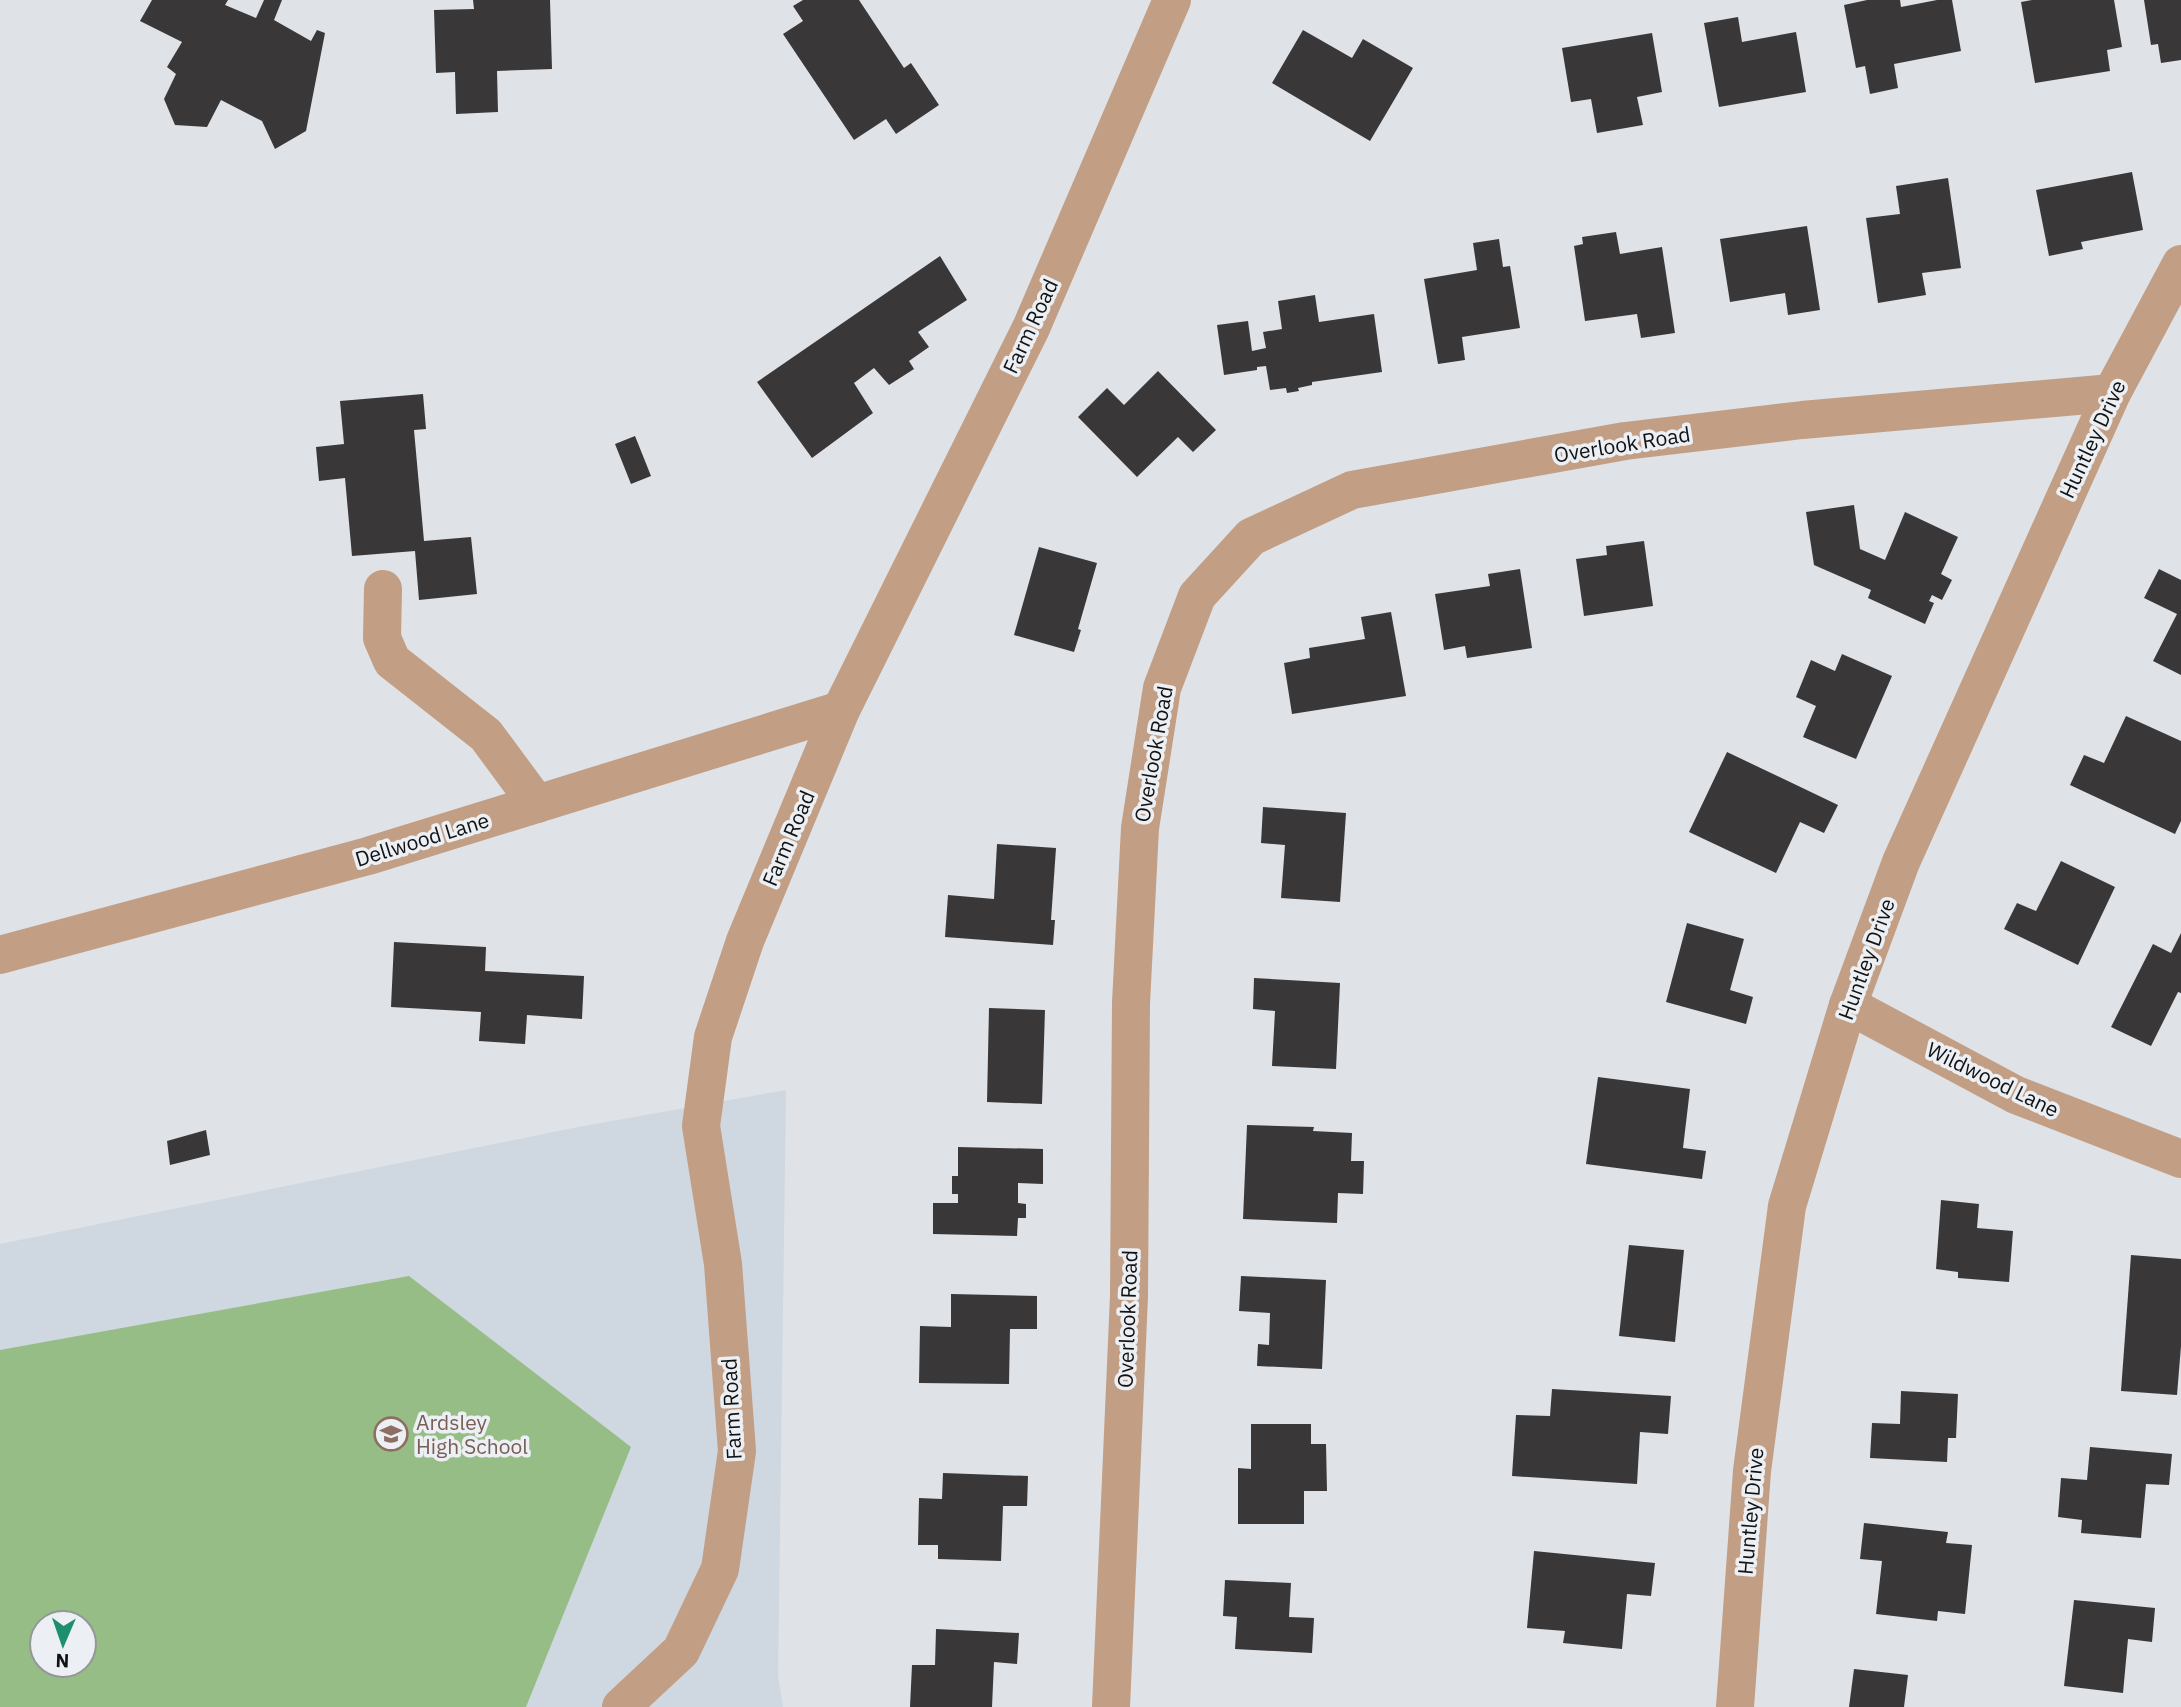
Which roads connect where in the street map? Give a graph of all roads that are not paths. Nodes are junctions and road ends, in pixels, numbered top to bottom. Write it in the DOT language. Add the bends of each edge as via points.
graph roads {
  1 [pos="1172,0"];
  2 [pos="2181,264"];
  3 [pos="2112,393"];
  4 [pos="383,589"];
  5 [pos="841,710"];
  6 [pos="537,804"];
  7 [pos="0,955"];
  8 [pos="1848,1005"];
  9 [pos="2181,1159"];
  10 [pos="621,1707"];
  11 [pos="1111,1707"];
  12 [pos="1735,1707"];
  1 -- 5 [label="street, Farm Road" via="1031,328"];
  2 -- 3 [label="street, Huntley Drive"];
  3 -- 8 [label="street, Huntley Drive" via="1901,862"];
  3 -- 11 [label="street, Overlook Road" via="1802,420 1625,441 1352,490 1251,537 1197,596 1162,688 1140,828 1131,1003 1129,1296"];
  4 -- 6 [label="street" via="382,639 392,661 486,735"];
  5 -- 6 [label="street, Dellwood Lane"];
  5 -- 10 [label="street, Farm Road" via="744,941 713,1037 701,1126 723,1264 737,1451 720,1569 681,1651"];
  6 -- 7 [label="street, Dellwood Lane" via="368,856"];
  8 -- 9 [label="street, Wildwood Lane" via="2017,1096"];
  8 -- 12 [label="street, Huntley Drive" via="1787,1206 1752,1471"];
}
